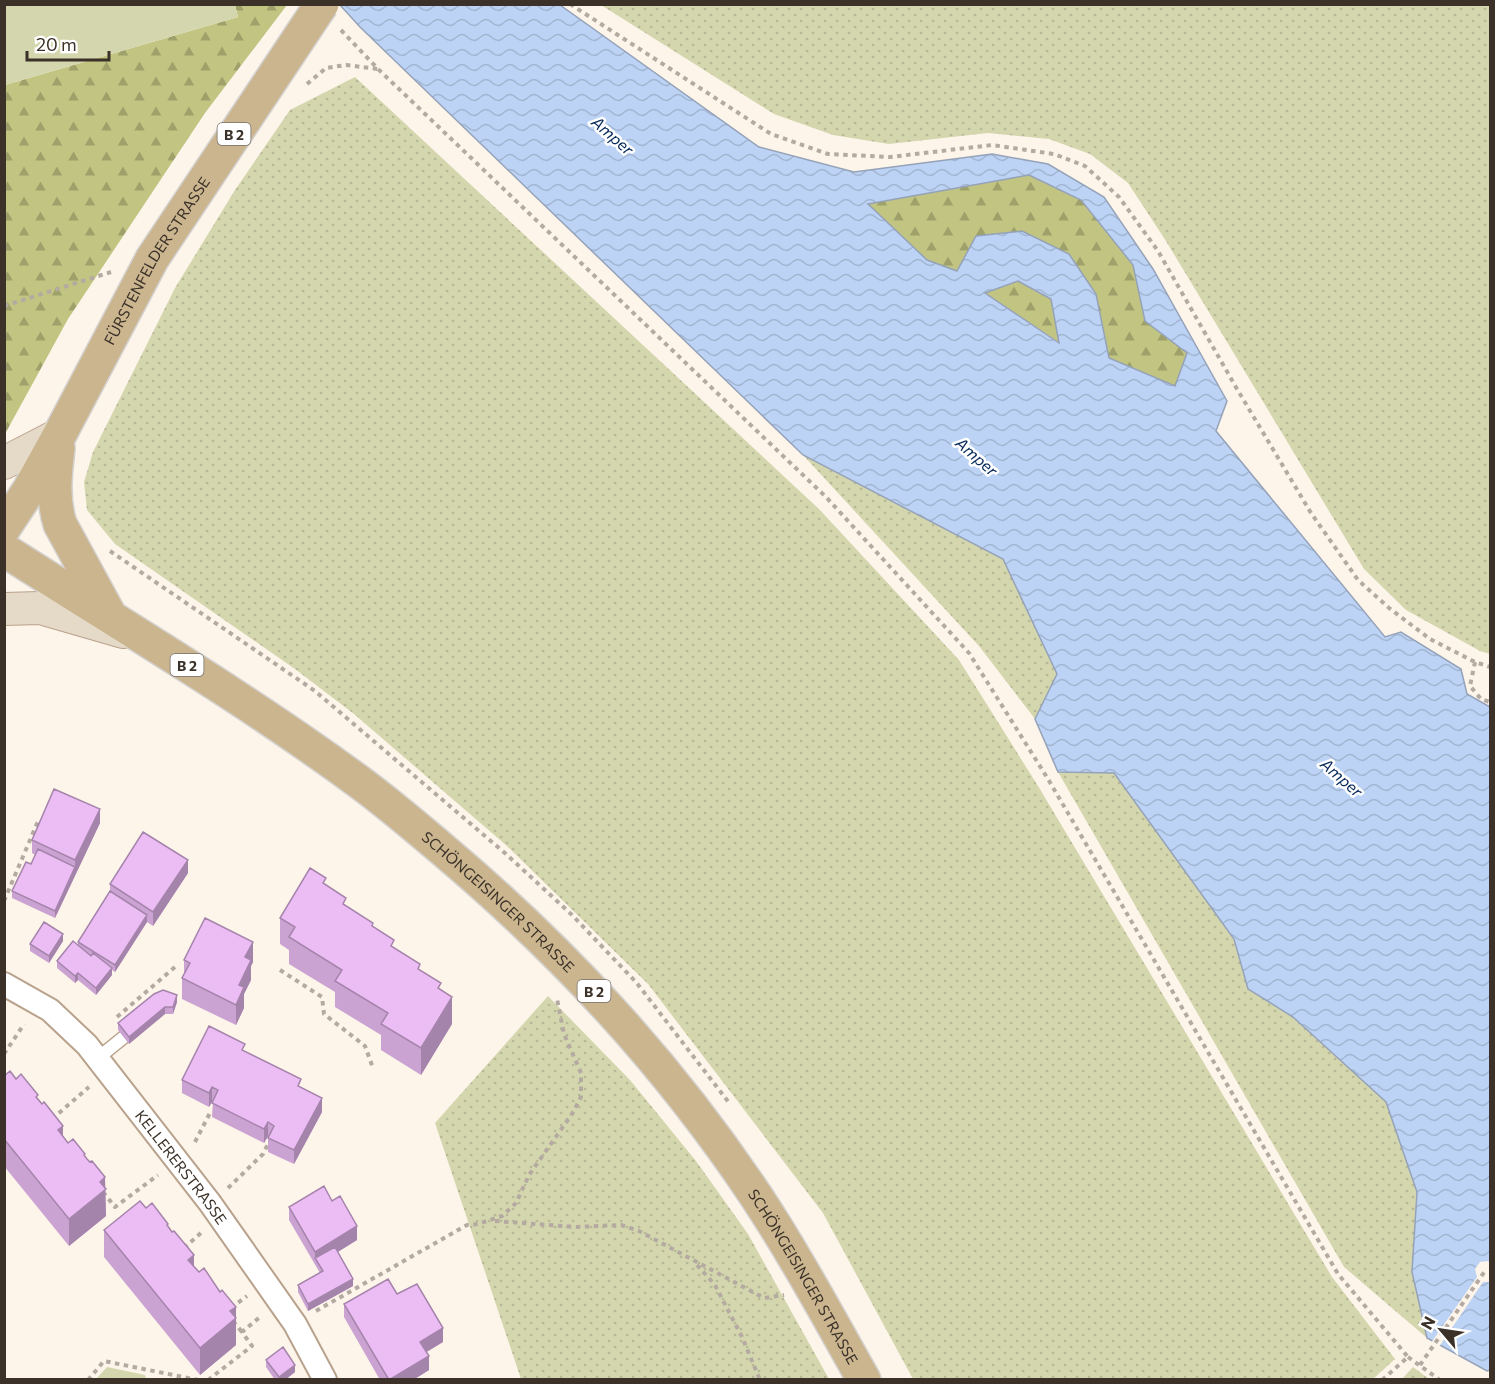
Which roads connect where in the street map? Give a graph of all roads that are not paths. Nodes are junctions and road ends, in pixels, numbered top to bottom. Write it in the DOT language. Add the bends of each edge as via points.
graph roads {
  1 [pos="325,14"];
  2 [pos="60,434"];
  3 [pos="4,463"];
  4 [pos="4,528"];
  5 [pos="4,550"];
  6 [pos="4,609"];
  7 [pos="110,616"];
  8 [pos="146,639"];
  9 [pos="4,984"];
  10 [pos="123,1037"];
  11 [pos="97,1058"];
  12 [pos="325,1380"];
  13 [pos="864,1380"];
  1 -- 2 [label="main road, FÜRSTENFELDER STRASSE / B 2" via="152,259"];
  2 -- 3 [label="street"];
  2 -- 4 [label="main road, FÜRSTENFELDER STRASSE"];
  2 -- 7 [label="main road" via="53,484 56,512"];
  5 -- 7 [label="main road, SCHÖNGEISINGER STRASSE / B 2"];
  6 -- 8 [label="street" via="40,608"];
  7 -- 8 [label="main road, SCHÖNGEISINGER STRASSE / B 2"];
  8 -- 13 [label="main road, SCHÖNGEISINGER STRASSE / B 2" via="364,785 481,882 562,957 670,1078 714,1136 794,1256"];
  9 -- 11 [label="street, KELLERERSTRASSE" via="50,1010"];
  10 -- 11 [label="lane"];
  11 -- 12 [label="street, KELLERERSTRASSE" via="178,1160 280,1301"];
}
